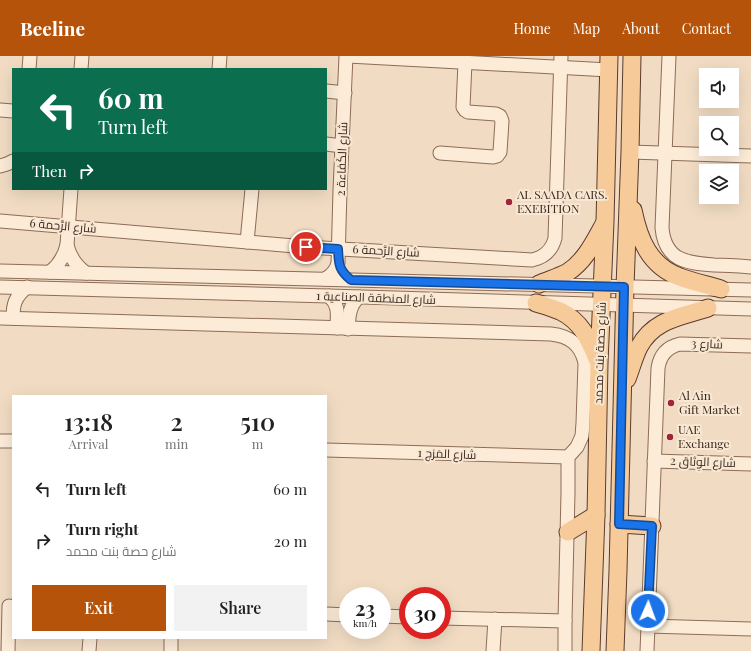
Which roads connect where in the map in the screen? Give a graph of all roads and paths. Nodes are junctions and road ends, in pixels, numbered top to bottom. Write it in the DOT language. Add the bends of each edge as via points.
graph roads {
  1 [pos="30,56"];
  2 [pos="82,56"];
  3 [pos="220,56"];
  4 [pos="347,56"];
  5 [pos="632,56"];
  6 [pos="669,56"];
  7 [pos="561,62"];
  8 [pos="465,63"];
  9 [pos="609,63"];
  10 [pos="28,68"];
  11 [pos="81,68"];
  12 [pos="219,68"];
  13 [pos="327,91"];
  14 [pos="345,93"];
  15 [pos="0,110"];
  16 [pos="12,112"];
  17 [pos="327,144"];
  18 [pos="342,146"];
  19 [pos="630,152"];
  20 [pos="440,153"];
  21 [pos="665,153"];
  22 [pos="751,156"];
  23 [pos="12,161"];
  24 [pos="0,166"];
  25 [pos="71,190"];
  26 [pos="252,190"];
  27 [pos="628,191"];
  28 [pos="0,221"];
  29 [pos="605,222"];
  30 [pos="68,226"];
  31 [pos="247,242"];
  32 [pos="67,245"];
  33 [pos="338,249"];
  34 [pos="338,263"];
  35 [pos="751,267"];
  36 [pos="0,271"];
  37 [pos="50,272"];
  38 [pos="86,273"];
  39 [pos="245,277"];
  40 [pos="325,279"];
  41 [pos="351,280"];
  42 [pos="539,284"];
  43 [pos="602,286"];
  44 [pos="1,287"];
  45 [pos="27,287"];
  46 [pos="624,287"];
  47 [pos="721,289"];
  48 [pos="751,290"];
  49 [pos="227,293"];
  50 [pos="328,296"];
  51 [pos="358,297"];
  52 [pos="536,303"];
  53 [pos="601,305"];
  54 [pos="624,306"];
  55 [pos="708,308"];
  56 [pos="751,309"];
  57 [pos="9,314"];
  58 [pos="342,328"];
  59 [pos="751,346"];
  60 [pos="599,363"];
  61 [pos="622,391"];
  62 [pos="0,441"];
  63 [pos="12,442"];
  64 [pos="327,450"];
  65 [pos="568,457"];
  66 [pos="654,461"];
  67 [pos="751,464"];
  68 [pos="596,515"];
  69 [pos="619,524"];
  70 [pos="652,526"];
  71 [pos="568,532"];
  72 [pos="7,606"];
  73 [pos="327,614"];
  74 [pos="339,615"];
  75 [pos="451,618"];
  76 [pos="495,619"];
  77 [pos="565,621"];
  78 [pos="648,626"];
  79 [pos="751,629"];
  80 [pos="90,639"];
  81 [pos="171,639"];
  82 [pos="8,651"];
  83 [pos="89,651"];
  84 [pos="171,651"];
  85 [pos="493,651"];
  86 [pos="565,651"];
  87 [pos="591,651"];
  88 [pos="615,651"];
  89 [pos="647,651"];
  1 -- 10 [label="street"];
  2 -- 11 [label="street"];
  3 -- 12 [label="street"];
  4 -- 8 [label="street"];
  4 -- 14 [label="street, شارع الكَفاءة 2"];
  5 -- 19 [label="main road, شارع حصة بنت محمد"];
  6 -- 21 [label="street"];
  7 -- 8 [label="street"];
  7 -- 9 [label="street"];
  7 -- 33 [label="street, شارع الرَّحمة 6" via="555,238 548,253 532,260"];
  8 -- 20 [label="street" via="463,108 468,112 500,116 500,152 493,157"];
  9 -- 29 [label="main road, شارع حصة بنت محمد"];
  13 -- 14 [label="street"];
  14 -- 18 [label="street, شارع الكَفاءة 2"];
  15 -- 16 [label="street"];
  17 -- 18 [label="street"];
  18 -- 33 [label="street, شارع الكَفاءة 2"];
  19 -- 21 [label="street"];
  19 -- 27 [label="main road, شارع حصة بنت محمد"];
  21 -- 22 [label="street"];
  21 -- 35 [label="street" via="662,228 669,249 676,257 686,262"];
  23 -- 24 [label="street"];
  25 -- 30 [label="street"];
  26 -- 31 [label="street"];
  27 -- 46 [label="main road, شارع حصة بنت محمد"];
  27 -- 47 [label="main road" via="641,240 654,259 666,270 680,277"];
  28 -- 30 [label="street, شارع الرَّحمة 6"];
  29 -- 42 [label="main road" via="587,254 575,267"];
  29 -- 43 [label="main road, شارع حصة بنت محمد"];
  30 -- 31 [label="street, شارع الرَّحمة 6"];
  30 -- 32 [label="street"];
  31 -- 33 [label="street, شارع الرَّحمة 6"];
  32 -- 37 [label="street" via="60,263"];
  32 -- 38 [label="street" via="74,261"];
  33 -- 34 [label="street, شارع الكَفاءة 2"];
  34 -- 40 [label="street" via="335,271"];
  34 -- 41 [label="street"];
  36 -- 37 [label="street, شارع المنطقة الصناعية 1"];
  37 -- 38 [label="street, شارع المنطقة الصناعية 1"];
  38 -- 39 [label="street, شارع المنطقة الصناعية 1"];
  39 -- 40 [label="street, شارع المنطقة الصناعية 1"];
  39 -- 49 [label="street" via="239,289"];
  40 -- 41 [label="street, شارع المنطقة الصناعية 1"];
  41 -- 42 [label="street, شارع المنطقة الصناعية 1"];
  42 -- 43 [label="street, شارع المنطقة الصناعية 1"];
  43 -- 46 [label="street, شارع المنطقة الصناعية 1"];
  43 -- 53 [label="main road, شارع حصة بنت محمد"];
  44 -- 45 [label="street, شارع المنطقة الصناعية 1"];
  44 -- 57 [label="street" via="9,295"];
  45 -- 49 [label="street, شارع المنطقة الصناعية 1"];
  45 -- 57 [label="street" via="18,296"];
  46 -- 47 [label="street, شارع المنطقة الصناعية 1"];
  46 -- 54 [label="main road, شارع حصة بنت محمد"];
  47 -- 48 [label="street, شارع المنطقة الصناعية 1"];
  49 -- 50 [label="street, شارع المنطقة الصناعية 1"];
  50 -- 51 [label="street, شارع المنطقة الصناعية 1"];
  50 -- 58 [label="street" via="335,303"];
  51 -- 52 [label="street, شارع المنطقة الصناعية 1"];
  51 -- 58 [label="street"];
  52 -- 53 [label="street, شارع المنطقة الصناعية 1"];
  52 -- 60 [label="main road" via="566,314 577,324 591,343"];
  53 -- 54 [label="street, شارع المنطقة الصناعية 1"];
  53 -- 60 [label="main road, شارع حصة بنت محمد"];
  54 -- 55 [label="street, شارع المنطقة الصناعية 1"];
  54 -- 61 [label="main road, شارع حصة بنت محمد"];
  55 -- 56 [label="street, شارع المنطقة الصناعية 1"];
  55 -- 61 [label="main road" via="674,318 651,332 640,345"];
  57 -- 58 [label="street"];
  58 -- 65 [label="street" via="551,334 567,338 576,344 585,363 582,436"];
  59 -- 66 [label="street, شارع 3" via="680,344 665,351 658,368"];
  60 -- 68 [label="main road, شارع حصة بنت محمد"];
  61 -- 69 [label="main road, شارع حصة بنت محمد"];
  62 -- 63 [label="street"];
  64 -- 65 [label="street, شارع المَزج 1"];
  65 -- 71 [label="street"];
  66 -- 67 [label="street, شارع الوِثاق 2"];
  66 -- 70 [label="street"];
  68 -- 71 [label="main road"];
  68 -- 87 [label="main road, شارع حصة بنت محمد"];
  69 -- 70 [label="main road"];
  69 -- 88 [label="main road, شارع حصة بنت محمد"];
  70 -- 78 [label="street"];
  71 -- 77 [label="street"];
  72 -- 82 [label="street"];
  73 -- 74 [label="street"];
  75 -- 76 [label="street"];
  76 -- 77 [label="street"];
  76 -- 85 [label="street"];
  77 -- 86 [label="street"];
  78 -- 79 [label="street"];
  78 -- 89 [label="street"];
  80 -- 83 [label="street"];
  81 -- 84 [label="street"];
}
